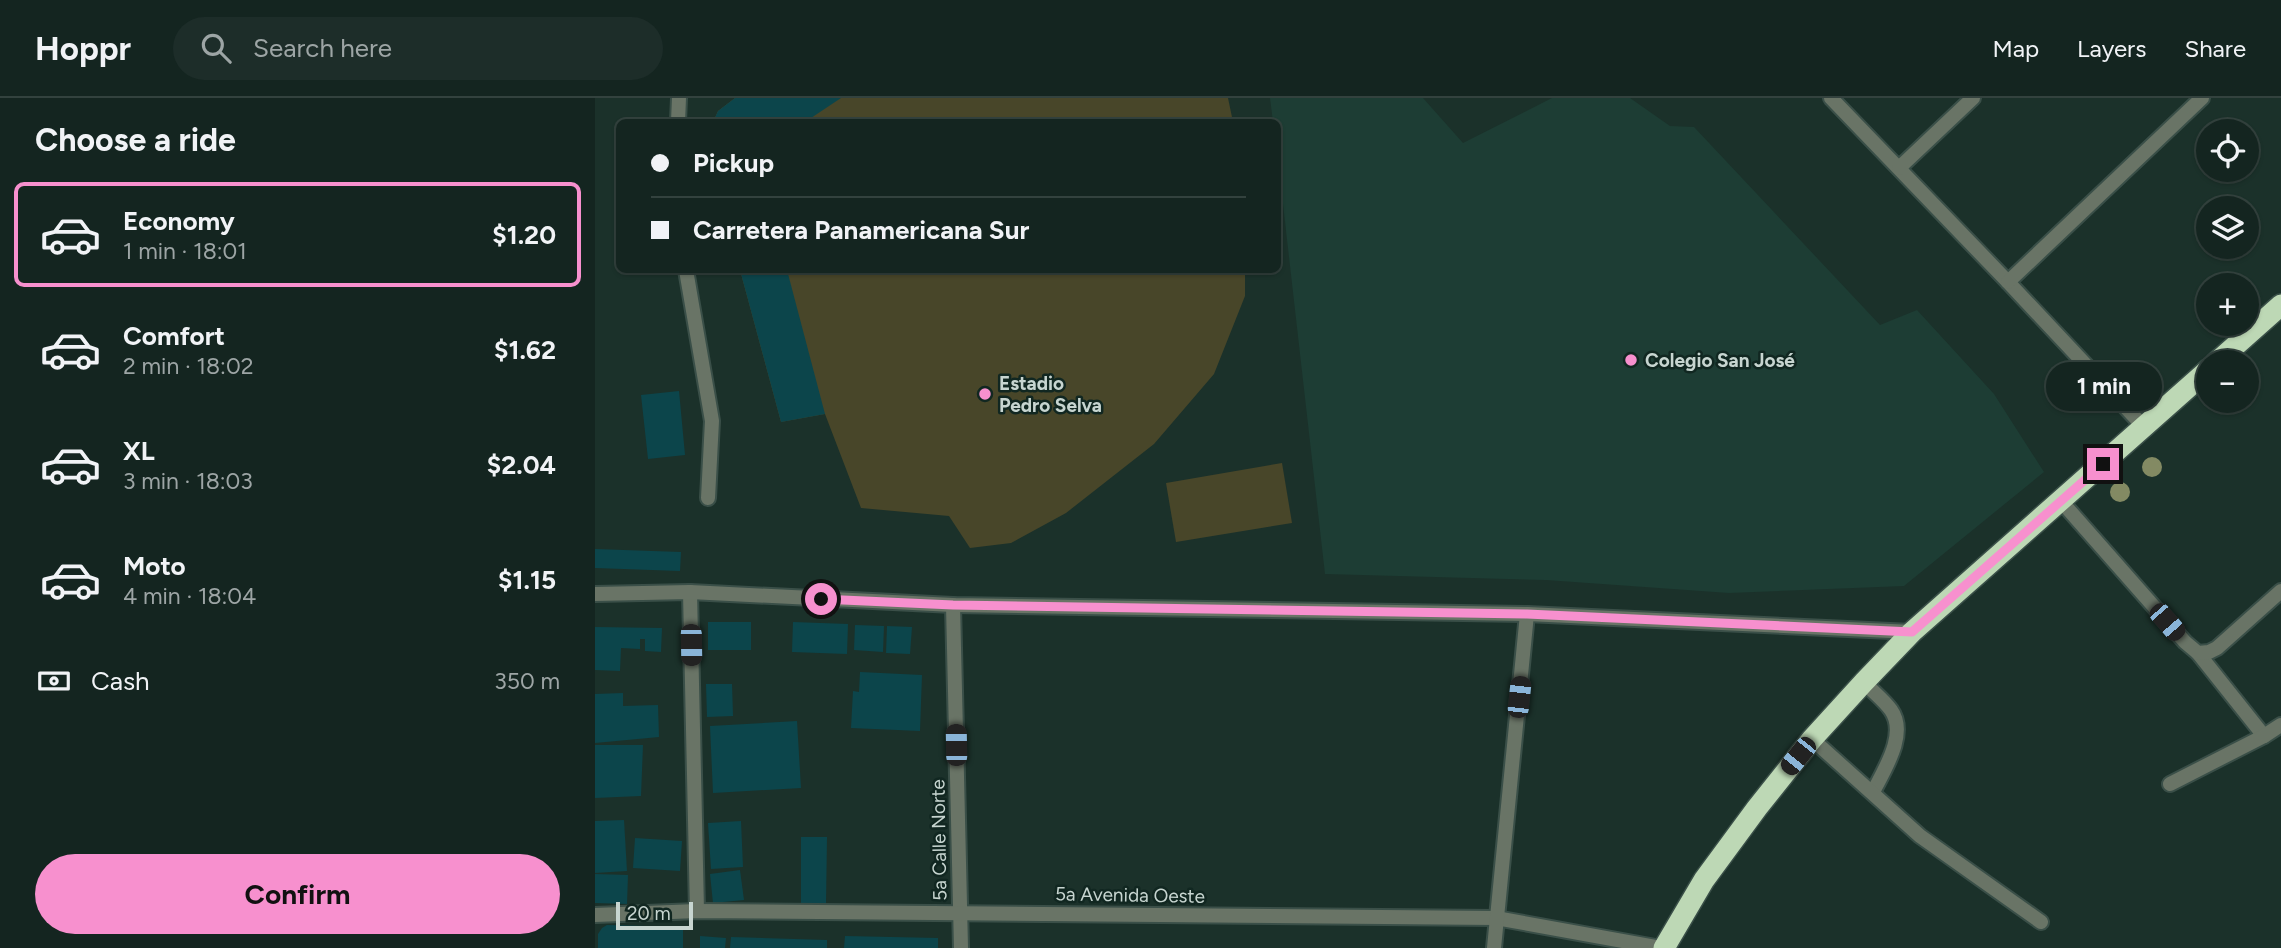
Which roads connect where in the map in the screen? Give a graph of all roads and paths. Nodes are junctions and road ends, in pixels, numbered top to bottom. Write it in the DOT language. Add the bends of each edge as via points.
graph roads {
  1 [pos="679,98"];
  2 [pos="1831,98"];
  3 [pos="1973,98"];
  4 [pos="2201,98"];
  5 [pos="678,119"];
  6 [pos="1899,168"];
  7 [pos="687,273"];
  8 [pos="2008,282"];
  9 [pos="2281,305"];
  10 [pos="2230,350"];
  11 [pos="2196,381"];
  12 [pos="2144,427"];
  13 [pos="708,498"];
  14 [pos="2061,500"];
  15 [pos="2281,591"];
  16 [pos="690,592"];
  17 [pos="595,594"];
  18 [pos="953,605"];
  19 [pos="1527,614"];
  20 [pos="1912,632"];
  21 [pos="2198,653"];
  22 [pos="1864,682"];
  23 [pos="2281,725"];
  24 [pos="2264,736"];
  25 [pos="1812,739"];
  26 [pos="2170,785"];
  27 [pos="1873,792"];
  28 [pos="697,911"];
  29 [pos="960,913"];
  30 [pos="595,915"];
  31 [pos="1496,918"];
  32 [pos="2041,922"];
  33 [pos="961,948"];
  34 [pos="1494,948"];
  35 [pos="1663,948"];
  1 -- 5 [label="street"];
  2 -- 6 [label="street"];
  3 -- 6 [label="street"];
  4 -- 8 [label="street"];
  6 -- 8 [label="street"];
  7 -- 13 [label="street" via="712,421"];
  8 -- 12 [label="street"];
  9 -- 10 [label="highway"];
  11 -- 12 [label="highway"];
  12 -- 14 [label="highway"];
  14 -- 20 [label="highway"];
  14 -- 21 [label="street"];
  15 -- 21 [label="street" via="2217,648"];
  16 -- 17 [label="street"];
  16 -- 18 [label="street"];
  16 -- 28 [label="street"];
  18 -- 19 [label="street"];
  18 -- 29 [label="street, 5a Calle Norte"];
  19 -- 20 [label="street"];
  19 -- 31 [label="street"];
  20 -- 22 [label="highway"];
  21 -- 24 [label="street"];
  22 -- 25 [label="highway"];
  22 -- 27 [label="street" via="1892,711 1895,723 1896,744"];
  23 -- 24 [label="street"];
  24 -- 26 [label="street"];
  25 -- 27 [label="street"];
  25 -- 35 [label="highway" via="1704,880"];
  27 -- 32 [label="street" via="1920,835"];
  28 -- 29 [label="street, 5a Avenida Oeste"];
  28 -- 30 [label="street, 5a Avenida Oeste"];
  29 -- 31 [label="street, 5a Avenida Oeste"];
  29 -- 33 [label="street, 5a Calle Norte"];
  31 -- 34 [label="street"];
  31 -- 35 [label="street, 5a Avenida Oeste"];
}
